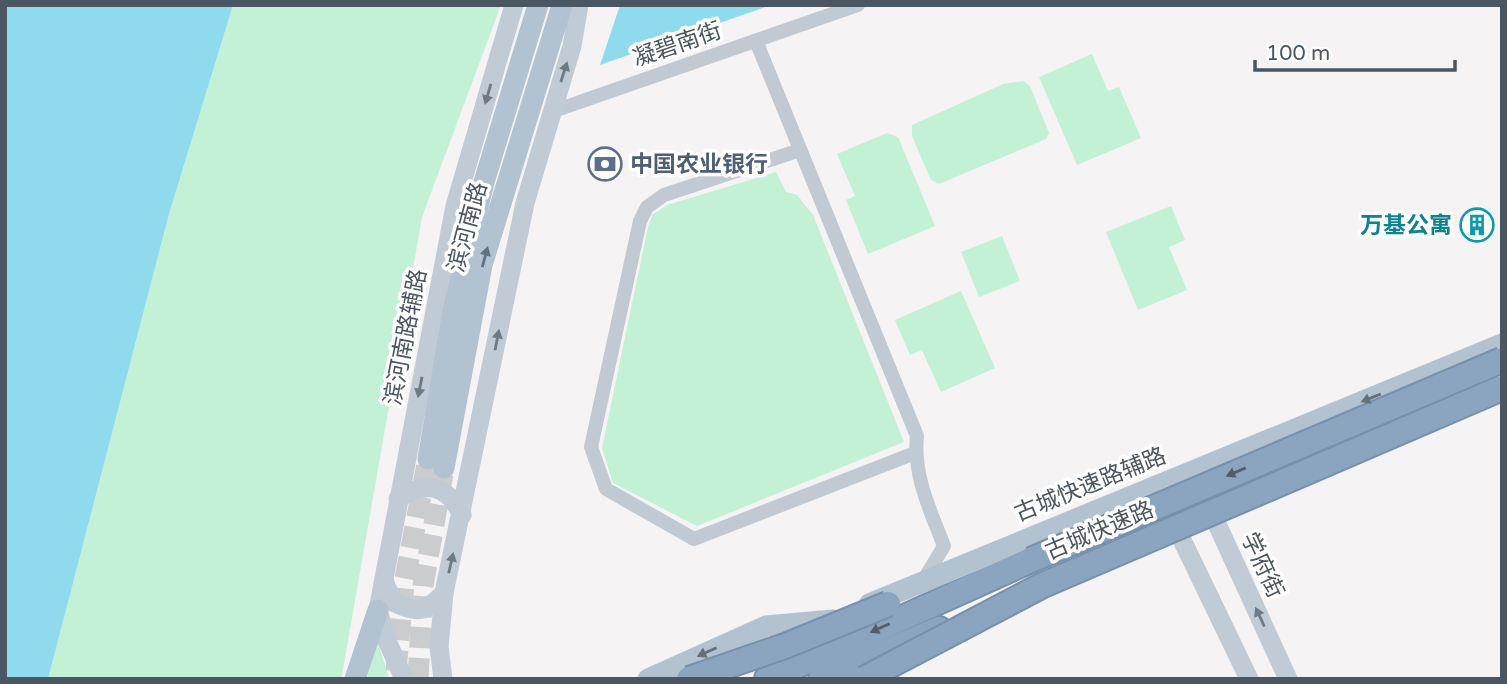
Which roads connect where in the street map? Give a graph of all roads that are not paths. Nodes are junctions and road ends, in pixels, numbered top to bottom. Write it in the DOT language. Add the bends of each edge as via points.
graph roads {
  1 [pos="514,5"];
  2 [pos="538,5"];
  3 [pos="562,5"];
  4 [pos="579,5"];
  5 [pos="858,5"];
  6 [pos="756,41"];
  7 [pos="551,112"];
  8 [pos="800,150"];
  9 [pos="1502,344"];
  10 [pos="1502,360"];
  11 [pos="1502,388"];
  12 [pos="1502,400"];
  13 [pos="915,453"];
  14 [pos="1193,471"];
  15 [pos="1156,485"];
  16 [pos="398,499"];
  17 [pos="462,515"];
  18 [pos="1216,523"];
  19 [pos="1184,537"];
  20 [pos="1031,560"];
  21 [pos="384,580"];
  22 [pos="923,581"];
  23 [pos="1041,586"];
  24 [pos="444,593"];
  25 [pos="378,610"];
  26 [pos="833,621"];
  27 [pos="862,677"];
  28 [pos="355,679"];
  29 [pos="404,679"];
  30 [pos="443,679"];
  31 [pos="648,679"];
  32 [pos="689,679"];
  33 [pos="701,679"];
  34 [pos="766,679"];
  35 [pos="821,679"];
  36 [pos="1249,679"];
  37 [pos="1288,679"];
  1 -- 16 [label="main road, 滨河南路辅路, one-way" via="455,206"];
  2 -- 3 [label="main road, 滨河南路, one-way" via="484,182 456,298 436,463 482,265"];
  7 -- 4 [label="main road, one-way" via="572,46"];
  5 -- 6 [label="street, 凝碧南街"];
  6 -- 7 [label="street, 凝碧南街"];
  6 -- 8 [label="street"];
  17 -- 7 [label="main road, one-way" via="525,203"];
  8 -- 13 [label="street" via="918,436"];
  8 -- 13 [label="street" via="664,195 647,207 640,221 591,447 606,489 694,539"];
  9 -- 14 [label="main road, 古城快速路辅路, one-way"];
  10 -- 20 [label="highway, 古城快速路, one-way, bridge"];
  11 -- 23 [label="highway, 古城快速路, bridge"];
  12 -- 18 [label="main road"];
  13 -- 22 [label="street" via="923,494 944,545"];
  14 -- 15 [label="main road, 古城快速路辅路"];
  14 -- 18 [label="main road, 学府街"];
  15 -- 19 [label="main road"];
  15 -- 22 [label="main road, 古城快速路辅路"];
  16 -- 17 [label="main road" via="413,488 434,488 453,497"];
  16 -- 21 [label="main road, 滨河南路辅路"];
  24 -- 17 [label="main road, one-way"];
  18 -- 19 [label="main road"];
  37 -- 18 [label="main road, 学府街, one-way"];
  19 -- 27 [label="main road"];
  19 -- 36 [label="main road"];
  20 -- 32 [label="highway, 古城快速路, bridge" via="888,604"];
  20 -- 34 [label="highway, one-way"];
  21 -- 24 [label="main road" via="393,602 412,611 428,609"];
  21 -- 25 [label="main road, 滨河南路辅路"];
  22 -- 26 [label="main road, 古城快速路辅路"];
  23 -- 27 [label="highway, 古城快速路, bridge"];
  23 -- 35 [label="highway, bridge"];
  24 -- 30 [label="main road" via="439,647"];
  25 -- 28 [label="main road"];
  25 -- 29 [label="main road, 滨河南路辅路"];
  26 -- 31 [label="main road, one-way" via="766,626"];
  26 -- 33 [label="main road, 古城快速路辅路"];
}
